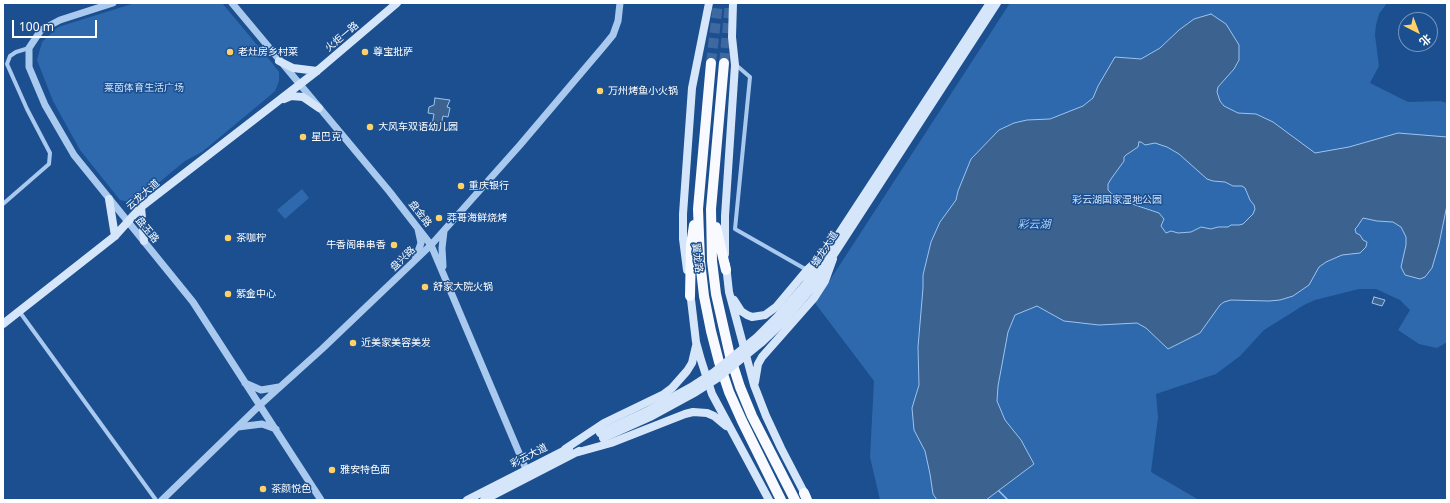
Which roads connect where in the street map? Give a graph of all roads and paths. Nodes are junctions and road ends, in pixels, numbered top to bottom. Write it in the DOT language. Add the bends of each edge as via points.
graph roads {
  1 [pos="113,3"];
  2 [pos="232,3"];
  3 [pos="397,3"];
  4 [pos="620,3"];
  5 [pos="709,3"];
  6 [pos="733,3"];
  7 [pos="990,3"];
  8 [pos="997,3"];
  9 [pos="29,48"];
  10 [pos="280,61"];
  11 [pos="711,63"];
  12 [pos="724,63"];
  13 [pos="736,64"];
  14 [pos="317,71"];
  15 [pos="299,84"];
  16 [pos="274,104"];
  17 [pos="319,108"];
  18 [pos="109,199"];
  19 [pos="3,204"];
  20 [pos="141,207"];
  21 [pos="698,209"];
  22 [pos="711,209"];
  23 [pos="128,222"];
  24 [pos="418,228"];
  25 [pos="445,230"];
  26 [pos="115,236"];
  27 [pos="144,241"];
  28 [pos="431,245"];
  29 [pos="834,249"];
  30 [pos="414,262"];
  31 [pos="726,270"];
  32 [pos="807,270"];
  33 [pos="444,272"];
  34 [pos="729,292"];
  35 [pos="690,296"];
  36 [pos="19,311"];
  37 [pos="3,324"];
  38 [pos="696,342"];
  39 [pos="245,382"];
  40 [pos="754,385"];
  41 [pos="279,387"];
  42 [pos="260,405"];
  43 [pos="238,427"];
  44 [pos="276,429"];
  45 [pos="602,435"];
  46 [pos="735,436"];
  47 [pos="566,449"];
  48 [pos="575,453"];
  49 [pos="527,472"];
  50 [pos="806,498"];
  51 [pos="156,500"];
  52 [pos="162,500"];
  53 [pos="321,500"];
  54 [pos="467,500"];
  55 [pos="484,500"];
  56 [pos="768,500"];
  57 [pos="781,500"];
  58 [pos="795,500"];
  1 -- 9 [label="street" via="60,20 41,30"];
  2 -- 10 [label="street, 盘金路"];
  3 -- 14 [label="main road, 火炬一路"];
  4 -- 25 [label="street, 盘兴路" via="613,35"];
  5 -- 35 [label="main road, 翼龙路" via="692,88 684,189 683,239"];
  6 -- 13 [label="main road" via="732,30"];
  7 -- 29 [label="main road, 蟠龙大道"];
  8 -- 29 [label="main road, 蟠龙大道"];
  9 -- 18 [label="street, 盘玉路" via="30,67 45,106 74,155"];
  9 -- 19 [label="street" via="10,56 7,64 26,109 50,153 49,164"];
  10 -- 14 [label="main road" via="293,68"];
  10 -- 15 [label="street, 盘金路"];
  11 -- 21 [label="highway, 翼龙路"];
  12 -- 22 [label="highway, 翼龙路"];
  13 -- 31 [label="main road" via="725,216"];
  13 -- 32 [label="street" via="750,77 735,229"];
  14 -- 15 [label="main road, 火炬一路"];
  15 -- 16 [label="main road, 云龙大道"];
  15 -- 17 [label="street, 盘金路"];
  16 -- 17 [label="main road" via="291,96 303,97"];
  16 -- 20 [label="main road, 云龙大道"];
  17 -- 24 [label="street, 盘金路"];
  18 -- 23 [label="street, 盘玉路"];
  18 -- 26 [label="main road"];
  20 -- 23 [label="main road, 云龙大道"];
  20 -- 27 [label="main road"];
  21 -- 35 [label="highway" via="692,236"];
  21 -- 57 [label="highway, 翼龙路" via="704,296 719,362 742,421"];
  22 -- 31 [label="highway"];
  22 -- 58 [label="highway, 翼龙路" via="712,261 716,294 730,356 752,416"];
  23 -- 26 [label="main road, 云龙大道"];
  23 -- 27 [label="street, 盘玉路"];
  24 -- 28 [label="street, 盘金路"];
  24 -- 30 [label="street" via="421,243"];
  25 -- 28 [label="street, 盘兴路"];
  25 -- 33 [label="street" via="442,248"];
  26 -- 36 [label="main road, 云龙大道"];
  27 -- 39 [label="street, 盘玉路" via="193,302"];
  28 -- 30 [label="street, 盘兴路"];
  28 -- 33 [label="street, 盘金路"];
  29 -- 32 [label="main road"];
  29 -- 40 [label="main road" via="828,274 820,289 762,357"];
  29 -- 45 [label="main road, 蟠龙大道, bridge" via="783,322 718,378 652,416"];
  30 -- 41 [label="street, 盘兴路"];
  31 -- 34 [label="main road"];
  32 -- 34 [label="main road" via="776,307 758,317 741,311"];
  33 -- 49 [label="street, 盘金路"];
  34 -- 40 [label="main road"];
  35 -- 38 [label="main road, 翼龙路"];
  36 -- 37 [label="main road, 云龙大道"];
  36 -- 51 [label="street"];
  38 -- 46 [label="main road, 翼龙路" via="712,394"];
  38 -- 47 [label="main road" via="692,363 681,380 672,388 604,423"];
  39 -- 41 [label="street" via="261,390"];
  39 -- 42 [label="street, 盘玉路"];
  40 -- 50 [label="main road" via="766,416"];
  41 -- 42 [label="street, 盘兴路"];
  42 -- 43 [label="street, 盘兴路"];
  42 -- 44 [label="street, 盘玉路"];
  43 -- 44 [label="street" via="262,424"];
  43 -- 52 [label="street, 盘兴路"];
  44 -- 53 [label="street, 盘玉路"];
  45 -- 47 [label="main road, 彩云大道"];
  45 -- 48 [label="main road, 彩云大道"];
  46 -- 48 [label="main road" via="714,416 693,412 611,443"];
  46 -- 56 [label="main road, 翼龙路"];
  47 -- 49 [label="main road, 彩云大道"];
  48 -- 49 [label="main road, 彩云大道"];
  49 -- 54 [label="main road, 彩云大道"];
  49 -- 55 [label="main road, 彩云大道"];
}
